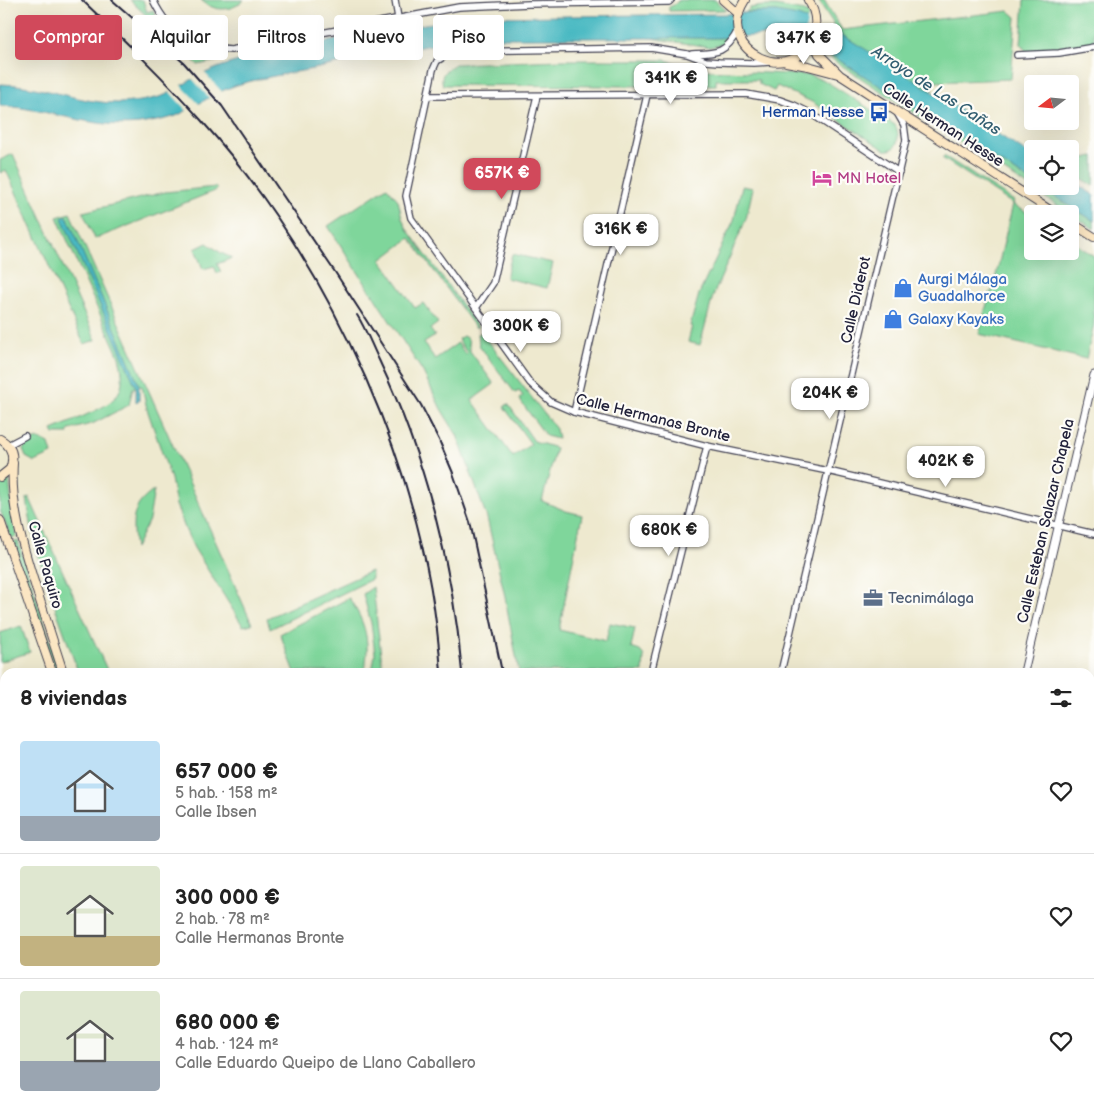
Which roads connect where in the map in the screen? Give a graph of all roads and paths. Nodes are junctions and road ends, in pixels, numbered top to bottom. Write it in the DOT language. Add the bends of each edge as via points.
graph roads {
  1 [pos="153,0"];
  2 [pos="394,0"];
  3 [pos="670,0"];
  4 [pos="723,0"];
  5 [pos="745,0"];
  6 [pos="808,0"];
  7 [pos="551,2"];
  8 [pos="738,12"];
  9 [pos="397,15"];
  10 [pos="414,15"];
  11 [pos="334,30"];
  12 [pos="737,36"];
  13 [pos="812,43"];
  14 [pos="1094,47"];
  15 [pos="504,50"];
  16 [pos="687,54"];
  17 [pos="1017,55"];
  18 [pos="437,60"];
  19 [pos="779,62"];
  20 [pos="840,75"];
  21 [pos="647,95"];
  22 [pos="428,96"];
  23 [pos="537,96"];
  24 [pos="896,111"];
  25 [pos="899,172"];
  26 [pos="1042,205"];
  27 [pos="1079,228"];
  28 [pos="1094,238"];
  29 [pos="476,308"];
  30 [pos="1094,375"];
  31 [pos="574,412"];
  32 [pos="25,436"];
  33 [pos="0,439"];
  34 [pos="8,445"];
  35 [pos="707,446"];
  36 [pos="13,463"];
  37 [pos="828,471"];
  38 [pos="0,477"];
  39 [pos="0,520"];
  40 [pos="1058,526"];
  41 [pos="1094,534"];
  42 [pos="51,668"];
  43 [pos="62,668"];
  44 [pos="652,668"];
  45 [pos="782,668"];
  46 [pos="1025,668"];
  1 -- 11 [label="street" via="169,26 187,39 215,49 231,50"];
  2 -- 9 [label="street"];
  3 -- 7 [label="street"];
  4 -- 8 [label="main road"];
  5 -- 8 [label="main road"];
  6 -- 13 [label="main road" via="815,14"];
  7 -- 10 [label="street" via="458,7"];
  8 -- 12 [label="main road"];
  12 -- 16 [label="street, Calle Herman Hesse" via="722,50"];
  12 -- 19 [label="main road" via="756,57"];
  13 -- 19 [label="main road" via="792,59"];
  13 -- 20 [label="main road, Calle Herman Hesse"];
  14 -- 17 [label="street"];
  15 -- 16 [label="street, Calle Herman Hesse" via="651,48"];
  16 -- 19 [label="street, Calle Herman Hesse" via="719,62"];
  18 -- 22 [label="street, Calle Hermanas Bronte"];
  19 -- 20 [label="main road, Calle Herman Hesse"];
  20 -- 24 [label="main road, Calle Herman Hesse"];
  21 -- 23 [label="street"];
  21 -- 25 [label="street" via="746,94 780,100 810,113"];
  21 -- 31 [label="street"];
  22 -- 23 [label="street"];
  22 -- 29 [label="street, Calle Hermanas Bronte" via="406,196 408,207 411,218"];
  23 -- 29 [label="street" via="493,283"];
  24 -- 25 [label="street, Calle Diderot" via="904,125 906,140"];
  24 -- 26 [label="main road, Calle Herman Hesse"];
  25 -- 37 [label="street, Calle Diderot"];
  27 -- 28 [label="main road"];
  29 -- 31 [label="street, Calle Hermanas Bronte" via="530,384 551,402"];
  30 -- 40 [label="street, Calle Esteban Salazar Chapela"];
  31 -- 35 [label="street, Calle Hermanas Bronte"];
  32 -- 34 [label="street"];
  33 -- 34 [label="main road"];
  34 -- 36 [label="main road, Calle Paquiro"];
  35 -- 37 [label="street, Calle Hermanas Bronte"];
  35 -- 44 [label="street"];
  36 -- 38 [label="main road"];
  36 -- 43 [label="main road, Calle Paquiro" via="20,538"];
  37 -- 40 [label="street, Calle Hermanas Bronte"];
  37 -- 45 [label="street, Calle Diderot"];
  39 -- 42 [label="main road, Calle Paquiro"];
  40 -- 41 [label="street, Calle Hermanas Bronte"];
  40 -- 46 [label="street, Calle Esteban Salazar Chapela"];
}
